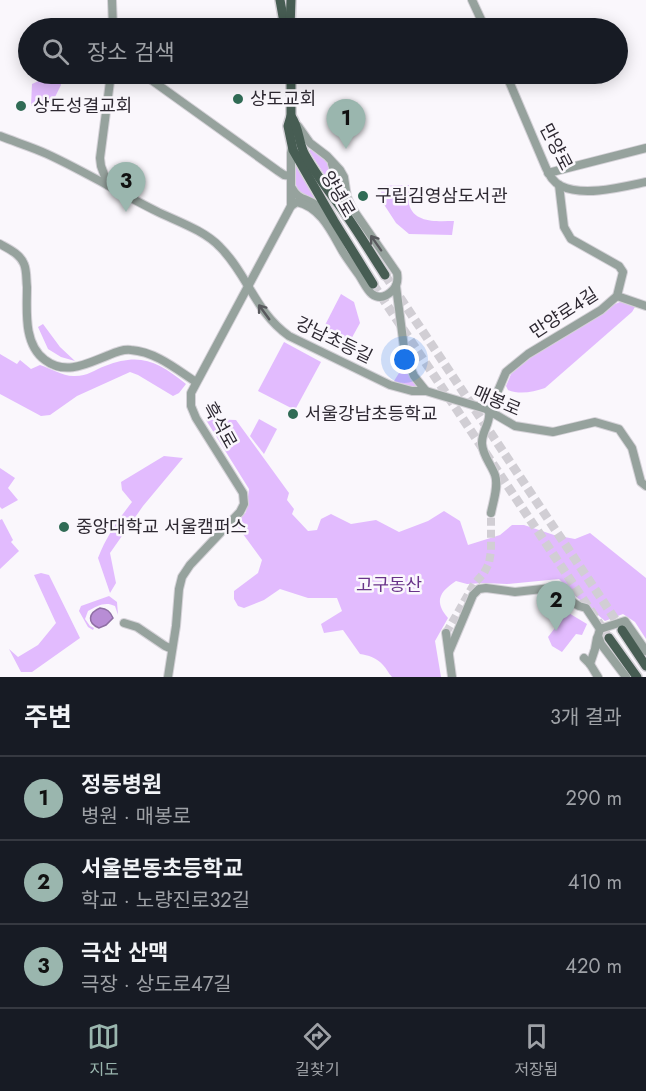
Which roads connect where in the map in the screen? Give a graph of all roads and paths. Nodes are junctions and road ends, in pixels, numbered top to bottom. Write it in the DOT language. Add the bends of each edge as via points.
graph roads {
  1 [pos="112,0"];
  2 [pos="280,0"];
  3 [pos="291,0"];
  4 [pos="472,0"];
  5 [pos="113,18"];
  6 [pos="283,18"];
  7 [pos="290,18"];
  8 [pos="480,18"];
  9 [pos="110,84"];
  10 [pos="157,84"];
  11 [pos="291,84"];
  12 [pos="511,84"];
  13 [pos="291,116"];
  14 [pos="297,125"];
  15 [pos="0,136"];
  16 [pos="292,146"];
  17 [pos="646,148"];
  18 [pos="329,157"];
  19 [pos="100,158"];
  20 [pos="548,173"];
  21 [pos="90,176"];
  22 [pos="291,176"];
  23 [pos="646,182"];
  24 [pos="108,185"];
  25 [pos="559,185"];
  26 [pos="298,201"];
  27 [pos="334,221"];
  28 [pos="358,232"];
  29 [pos="0,244"];
  30 [pos="385,275"];
  31 [pos="373,284"];
  32 [pos="248,287"];
  33 [pos="390,292"];
  34 [pos="617,296"];
  35 [pos="646,306"];
  36 [pos="399,307"];
  37 [pos="196,382"];
  38 [pos="426,391"];
  39 [pos="489,412"];
  40 [pos="646,486"];
  41 [pos="491,513"];
  42 [pos="124,623"];
  43 [pos="622,630"];
  44 [pos="599,632"];
  45 [pos="446,633"];
  46 [pos="609,638"];
  47 [pos="172,649"];
  48 [pos="646,651"];
  49 [pos="448,652"];
  50 [pos="646,666"];
  51 [pos="168,677"];
  52 [pos="452,677"];
  53 [pos="598,677"];
  54 [pos="626,677"];
  55 [pos="637,677"];
  1 -- 5 [label="street"];
  2 -- 6 [label="main road"];
  3 -- 7 [label="main road"];
  4 -- 8 [label="street"];
  9 -- 19 [label="street"];
  10 -- 22 [label="street" via="278,171"];
  11 -- 13 [label="main road, 양녕로"];
  12 -- 20 [label="street, 만양로"];
  13 -- 14 [label="main road, 양녕로"];
  13 -- 16 [label="main road, 양녕로" via="288,126"];
  14 -- 18 [label="street" via="310,143"];
  14 -- 28 [label="main road, 양녕로" via="304,153"];
  15 -- 21 [label="street, 강남초등길"];
  16 -- 22 [label="street, 흑석로"];
  16 -- 27 [label="main road, 양녕로"];
  17 -- 20 [label="street"];
  18 -- 28 [label="street" via="343,204"];
  33 -- 18 [label="street, one-way" via="397,273 352,208 344,177"];
  19 -- 21 [label="street"];
  19 -- 24 [label="street"];
  20 -- 25 [label="street, 만양로"];
  21 -- 24 [label="street, 강남초등길"];
  22 -- 26 [label="street, 흑석로"];
  23 -- 25 [label="street, 만양로" via="584,190"];
  24 -- 32 [label="street, 강남초등길" via="219,245"];
  25 -- 34 [label="street, 만양로4길" via="564,227 571,239 620,266 622,279"];
  26 -- 27 [label="street" via="310,201"];
  26 -- 32 [label="street, 흑석로"];
  26 -- 33 [label="street" via="326,222 372,294 377,297"];
  27 -- 31 [label="main road, 양녕로"];
  28 -- 30 [label="main road, 양녕로"];
  29 -- 37 [label="street" via="24,263 27,323 42,358 76,368 130,349 162,359"];
  32 -- 37 [label="street, 흑석로"];
  38 -- 32 [label="street, 강남초등길, one-way" via="390,385 288,336 266,316"];
  33 -- 36 [label="street"];
  33 -- 36 [label="street"];
  34 -- 35 [label="street"];
  34 -- 39 [label="street, 만양로4길" via="507,372"];
  36 -- 38 [label="street" via="405,355"];
  37 -- 47 [label="street, 흑석로" via="190,399 196,418 243,493 244,501 240,512 182,577"];
  38 -- 39 [label="street, 매봉로"];
  39 -- 40 [label="street, 매봉로" via="514,426 553,432 595,422 620,429 632,448 641,482"];
  39 -- 41 [label="street, 만양로4길" via="482,443 496,477"];
  42 -- 47 [label="street"];
  43 -- 50 [label="main road"];
  44 -- 48 [label="street" via="625,621"];
  44 -- 49 [label="street" via="586,608 569,600 560,587 515,592 478,589"];
  44 -- 53 [label="street" via="587,661"];
  44 -- 54 [label="street" via="601,644"];
  45 -- 49 [label="street"];
  46 -- 55 [label="main road"];
  47 -- 51 [label="street, 흑석로"];
  49 -- 52 [label="street"];
}
